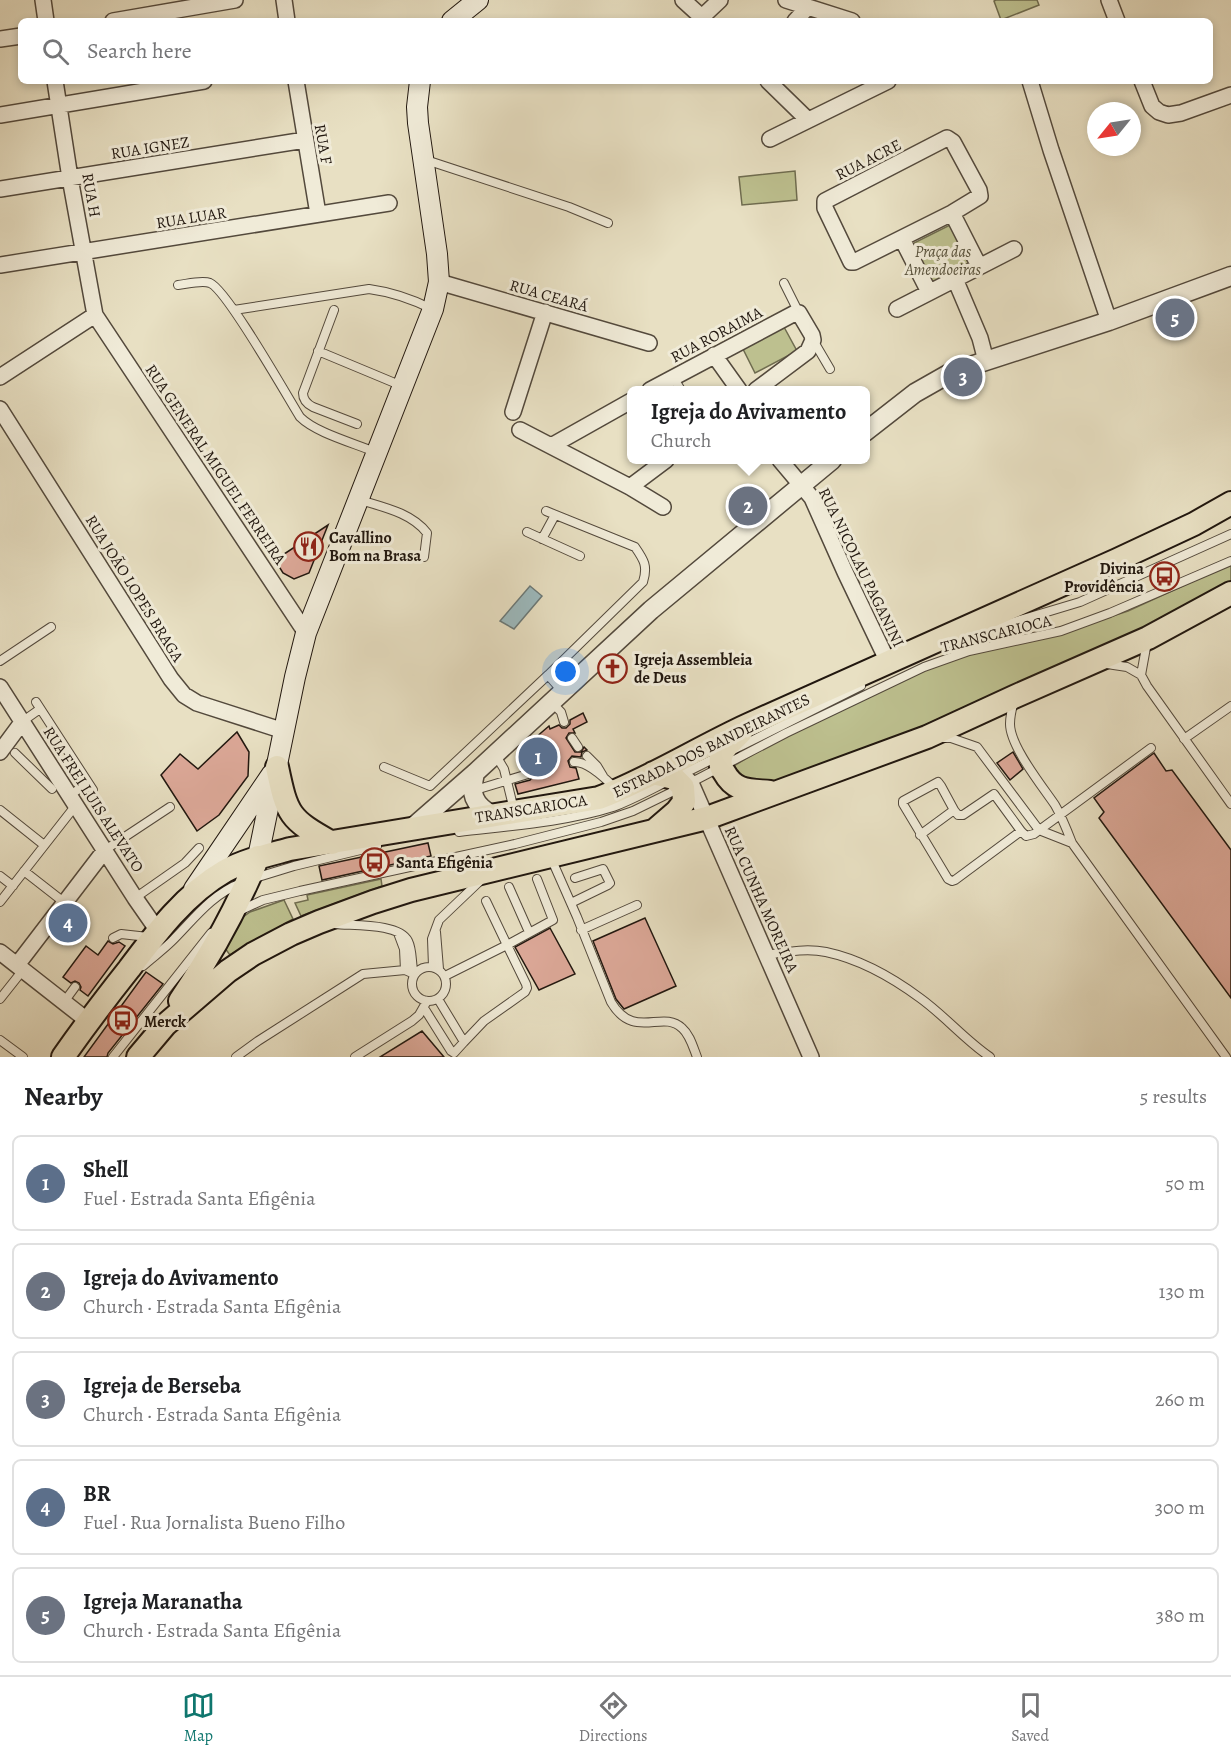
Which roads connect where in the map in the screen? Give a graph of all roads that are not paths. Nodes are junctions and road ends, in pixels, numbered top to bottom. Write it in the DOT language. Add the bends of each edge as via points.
graph roads {
  1 [pos="44,0"];
  2 [pos="235,0"];
  3 [pos="284,0"];
  4 [pos="478,0"];
  5 [pos="683,0"];
  6 [pos="720,0"];
  7 [pos="786,0"];
  8 [pos="1109,0"];
  9 [pos="808,7"];
  10 [pos="46,18"];
  11 [pos="130,18"];
  12 [pos="287,18"];
  13 [pos="456,18"];
  14 [pos="703,18"];
  15 [pos="705,18"];
  16 [pos="798,18"];
  17 [pos="843,18"];
  18 [pos="1116,18"];
  19 [pos="18,36"];
  20 [pos="0,39"];
  21 [pos="55,84"];
  22 [pos="187,84"];
  23 [pos="296,84"];
  24 [pos="420,84"];
  25 [pos="771,84"];
  26 [pos="882,84"];
  27 [pos="1031,84"];
  28 [pos="1143,84"];
  29 [pos="1231,95"];
  30 [pos="59,106"];
  31 [pos="0,115"];
  32 [pos="808,120"];
  33 [pos="305,140"];
  34 [pos="770,140"];
  35 [pos="422,159"];
  36 [pos="70,178"];
  37 [pos="0,189"];
  38 [pos="388,203"];
  39 [pos="952,213"];
  40 [pos="318,214"];
  41 [pos="608,223"];
  42 [pos="902,239"];
  43 [pos="1014,249"];
  44 [pos="84,253"];
  45 [pos="0,265"];
  46 [pos="979,266"];
  47 [pos="1231,276"];
  48 [pos="955,279"];
  49 [pos="439,282"];
  50 [pos="784,283"];
  51 [pos="178,285"];
  52 [pos="929,292"];
  53 [pos="433,309"];
  54 [pos="897,309"];
  55 [pos="234,310"];
  56 [pos="334,310"];
  57 [pos="545,312"];
  58 [pos="798,313"];
  59 [pos="95,315"];
  60 [pos="1109,321"];
  61 [pos="813,340"];
  62 [pos="649,343"];
  63 [pos="318,351"];
  64 [pos="714,355"];
  65 [pos="986,361"];
  66 [pos="830,369"];
  67 [pos="0,377"];
  68 [pos="677,384"];
  69 [pos="404,386"];
  70 [pos="737,386"];
  71 [pos="761,386"];
  72 [pos="627,403"];
  73 [pos="0,409"];
  74 [pos="513,412"];
  75 [pos="357,424"];
  76 [pos="870,428"];
  77 [pos="520,430"];
  78 [pos="550,446"];
  79 [pos="377,453"];
  80 [pos="660,464"];
  81 [pos="784,464"];
  82 [pos="826,464"];
  83 [pos="801,485"];
  84 [pos="630,487"];
  85 [pos="359,499"];
  86 [pos="1231,503"];
  87 [pos="663,507"];
  88 [pos="546,511"];
  89 [pos="555,514"];
  90 [pos="527,532"];
  91 [pos="1231,534"];
  92 [pos="543,539"];
  93 [pos="580,556"];
  94 [pos="424,557"];
  95 [pos="1231,561"];
  96 [pos="1231,594"];
  97 [pos="51,627"];
  98 [pos="306,633"];
  99 [pos="980,633"];
  100 [pos="1148,638"];
  101 [pos="0,661"];
  102 [pos="1091,662"];
  103 [pos="888,663"];
  104 [pos="548,675"];
  105 [pos="1142,675"];
  106 [pos="869,683"];
  107 [pos="0,687"];
  108 [pos="1016,696"];
  109 [pos="557,697"];
  110 [pos="1231,706"];
  111 [pos="23,721"];
  112 [pos="564,722"];
  113 [pos="748,725"];
  114 [pos="284,731"];
  115 [pos="927,737"];
  116 [pos="572,738"];
  117 [pos="1184,739"];
  118 [pos="578,747"];
  119 [pos="1151,748"];
  120 [pos="7,752"];
  121 [pos="495,754"];
  122 [pos="588,756"];
  123 [pos="48,761"];
  124 [pos="574,762"];
  125 [pos="721,762"];
  126 [pos="277,767"];
  127 [pos="384,767"];
  128 [pos="33,771"];
  129 [pos="475,773"];
  130 [pos="528,774"];
  131 [pos="675,777"];
  132 [pos="507,780"];
  133 [pos="612,785"];
  134 [pos="52,789"];
  135 [pos="472,791"];
  136 [pos="775,792"];
  137 [pos="73,800"];
  138 [pos="1231,804"];
  139 [pos="170,807"];
  140 [pos="0,810"];
  141 [pos="954,810"];
  142 [pos="515,812"];
  143 [pos="1060,814"];
  144 [pos="492,815"];
  145 [pos="707,818"];
  146 [pos="412,828"];
  147 [pos="1039,830"];
  148 [pos="1021,831"];
  149 [pos="651,832"];
  150 [pos="454,833"];
  151 [pos="920,835"];
  152 [pos="332,843"];
  153 [pos="1072,843"];
  154 [pos="44,845"];
  155 [pos="382,845"];
  156 [pos="199,848"];
  157 [pos="105,850"];
  158 [pos="258,857"];
  159 [pos="551,857"];
  160 [pos="24,871"];
  161 [pos="490,871"];
  162 [pos="0,876"];
  163 [pos="574,878"];
  164 [pos="537,879"];
  165 [pos="249,880"];
  166 [pos="13,886"];
  167 [pos="509,887"];
  168 [pos="189,897"];
  169 [pos="135,898"];
  170 [pos="486,901"];
  171 [pos="0,902"];
  172 [pos="65,903"];
  173 [pos="571,903"];
  174 [pos="637,905"];
  175 [pos="231,916"];
  176 [pos="319,922"];
  177 [pos="581,930"];
  178 [pos="397,932"];
  179 [pos="529,932"];
  180 [pos="155,934"];
  181 [pos="113,938"];
  182 [pos="507,945"];
  183 [pos="0,952"];
  184 [pos="766,956"];
  185 [pos="20,967"];
  186 [pos="405,970"];
  187 [pos="439,971"];
  188 [pos="414,974"];
  189 [pos="135,975"];
  190 [pos="75,987"];
  191 [pos="0,999"];
  192 [pos="438,999"];
  193 [pos="64,1002"];
  194 [pos="425,1005"];
  195 [pos="88,1022"];
  196 [pos="165,1025"];
  197 [pos="0,1040"];
  198 [pos="464,1042"];
  199 [pos="23,1057"];
  200 [pos="63,1057"];
  201 [pos="113,1057"];
  202 [pos="138,1057"];
  203 [pos="236,1057"];
  204 [pos="355,1057"];
  205 [pos="698,1057"];
  206 [pos="811,1057"];
  207 [pos="990,1057"];
  208 [pos="1226,1057"];
  1 -- 10 [label="street"];
  2 -- 11 [label="street"];
  3 -- 12 [label="street"];
  4 -- 13 [label="main road"];
  5 -- 14 [label="street"];
  6 -- 15 [label="street"];
  7 -- 9 [label="street"];
  8 -- 18 [label="street"];
  9 -- 16 [label="street"];
  9 -- 17 [label="street"];
  19 -- 20 [label="street"];
  21 -- 30 [label="street, RUA H"];
  22 -- 30 [label="street"];
  23 -- 33 [label="street, RUA F"];
  24 -- 35 [label="main road" via="417,107"];
  25 -- 32 [label="street"];
  26 -- 32 [label="street"];
  27 -- 60 [label="street"];
  28 -- 29 [label="street" via="1152,106 1168,116"];
  30 -- 31 [label="street"];
  30 -- 36 [label="street, RUA H"];
  32 -- 34 [label="street"];
  33 -- 36 [label="street, RUA IGNEZ"];
  33 -- 40 [label="street, RUA F"];
  35 -- 41 [label="lane"];
  35 -- 49 [label="main road"];
  36 -- 37 [label="street, RUA IGNEZ"];
  36 -- 44 [label="street, RUA H"];
  38 -- 40 [label="street, RUA LUAR"];
  39 -- 42 [label="street, RUA ACRE"];
  39 -- 42 [label="street, RUA ACRE" via="980,193 949,138 825,201 852,262"];
  39 -- 46 [label="street"];
  40 -- 44 [label="street, RUA LUAR"];
  42 -- 52 [label="street"];
  43 -- 46 [label="street"];
  44 -- 45 [label="street, RUA LUAR"];
  44 -- 59 [label="street, RUA H"];
  46 -- 48 [label="street"];
  47 -- 60 [label="street"];
  48 -- 52 [label="street"];
  48 -- 65 [label="street"];
  49 -- 53 [label="main road"];
  49 -- 57 [label="street, RUA CEARÁ"];
  50 -- 58 [label="lane"];
  51 -- 55 [label="lane" via="211,283"];
  52 -- 54 [label="street"];
  53 -- 55 [label="lane" via="369,289"];
  53 -- 69 [label="main road"];
  55 -- 79 [label="lane" via="306,423"];
  56 -- 63 [label="lane"];
  57 -- 62 [label="street, RUA CEARÁ"];
  57 -- 74 [label="street"];
  58 -- 61 [label="street"];
  58 -- 64 [label="street, RUA RORAIMA"];
  59 -- 67 [label="street"];
  59 -- 98 [label="street, RUA GENERAL MIGUEL FERREIRA"];
  60 -- 65 [label="street"];
  61 -- 66 [label="lane"];
  61 -- 71 [label="street" via="808,351"];
  63 -- 69 [label="lane"];
  63 -- 75 [label="lane" via="303,397 309,405"];
  64 -- 68 [label="street, RUA RORAIMA"];
  64 -- 70 [label="street"];
  65 -- 76 [label="street" via="952,372 915,393"];
  69 -- 79 [label="main road"];
  72 -- 78 [label="street"];
  73 -- 114 [label="street, RUA JOÃO LOPES BRAGA" via="171,680 197,704"];
  77 -- 78 [label="street"];
  78 -- 84 [label="street"];
  79 -- 85 [label="main road"];
  80 -- 84 [label="street"];
  81 -- 83 [label="street, RUA NICOLAU PAGANINI"];
  82 -- 83 [label="street"];
  83 -- 103 [label="street, RUA NICOLAU PAGANINI" via="812,498"];
  83 -- 109 [label="street" via="651,610"];
  84 -- 87 [label="street"];
  85 -- 94 [label="lane" via="421,525 427,533"];
  85 -- 98 [label="main road"];
  86 -- 103 [label="main road, ESTRADA DOS BANDEIRANTES" via="1194,524"];
  88 -- 89 [label="lane"];
  89 -- 92 [label="lane"];
  89 -- 104 [label="lane" via="635,547 646,571 643,582"];
  90 -- 92 [label="lane"];
  91 -- 99 [label="lane, TRANSCARIOCA" via="1080,602"];
  92 -- 93 [label="lane"];
  95 -- 125 [label="lane, TRANSCARIOCA" via="1061,631 969,651 924,667"];
  96 -- 100 [label="main road"];
  97 -- 101 [label="lane"];
  98 -- 114 [label="main road"];
  100 -- 102 [label="main road"];
  100 -- 105 [label="lane"];
  102 -- 105 [label="lane" via="1120,665"];
  102 -- 108 [label="main road"];
  103 -- 113 [label="main road, ESTRADA DOS BANDEIRANTES"];
  104 -- 109 [label="lane"];
  104 -- 127 [label="lane" via="430,786"];
  105 -- 117 [label="lane"];
  106 -- 125 [label="lane, TRANSCARIOCA" via="751,742"];
  107 -- 111 [label="street, RUA FREI LUIS ALEVATO"];
  108 -- 115 [label="main road"];
  108 -- 143 [label="lane" via="1011,711 1012,732 1026,763"];
  109 -- 112 [label="lane"];
  109 -- 121 [label="street"];
  110 -- 117 [label="lane"];
  111 -- 120 [label="street"];
  111 -- 123 [label="street, RUA FREI LUIS ALEVATO"];
  111 -- 137 [label="lane" via="38,706 90,786"];
  113 -- 125 [label="main road" via="727,747"];
  113 -- 131 [label="main road, ESTRADA DOS BANDEIRANTES"];
  114 -- 126 [label="main road"];
  115 -- 136 [label="main road"];
  115 -- 147 [label="lane" via="951,738 977,747"];
  116 -- 118 [label="lane"];
  117 -- 138 [label="lane"];
  119 -- 143 [label="lane"];
  120 -- 128 [label="lane"];
  121 -- 129 [label="street"];
  121 -- 132 [label="lane"];
  122 -- 133 [label="lane"];
  123 -- 128 [label="lane"];
  123 -- 137 [label="street, RUA FREI LUIS ALEVATO"];
  124 -- 133 [label="lane" via="584,764"];
  125 -- 131 [label="lane, TRANSCARIOCA"];
  125 -- 131 [label="lane, TRANSCARIOCA"];
  125 -- 136 [label="main road" via="729,781 738,788"];
  126 -- 152 [label="main road" via="291,814"];
  126 -- 158 [label="main road"];
  126 -- 168 [label="main road"];
  128 -- 134 [label="lane"];
  129 -- 135 [label="street"];
  129 -- 146 [label="street"];
  130 -- 132 [label="lane"];
  131 -- 133 [label="main road, ESTRADA DOS BANDEIRANTES"];
  131 -- 145 [label="street, RUA CUNHA MOREIRA"];
  131 -- 149 [label="main road" via="684,802"];
  131 -- 150 [label="lane, TRANSCARIOCA" via="615,806 591,813"];
  131 -- 175 [label="lane, TRANSCARIOCA" via="633,811 601,822 263,900"];
  132 -- 135 [label="lane"];
  132 -- 142 [label="lane"];
  133 -- 142 [label="main road, ESTRADA DOS BANDEIRANTES" via="599,798"];
  135 -- 144 [label="street" via="477,805"];
  136 -- 145 [label="main road"];
  137 -- 154 [label="lane"];
  137 -- 157 [label="street, RUA FREI LUIS ALEVATO"];
  139 -- 157 [label="lane"];
  140 -- 154 [label="lane"];
  141 -- 148 [label="lane" via="963,814 994,794"];
  141 -- 151 [label="lane"];
  141 -- 151 [label="lane" via="938,782 903,801"];
  142 -- 144 [label="main road, ESTRADA DOS BANDEIRANTES"];
  143 -- 147 [label="lane"];
  143 -- 153 [label="lane"];
  144 -- 146 [label="main road, ESTRADA DOS BANDEIRANTES"];
  145 -- 149 [label="main road"];
  145 -- 184 [label="street, RUA CUNHA MOREIRA"];
  146 -- 152 [label="main road, ESTRADA DOS BANDEIRANTES"];
  147 -- 148 [label="lane" via="1026,836"];
  147 -- 153 [label="lane"];
  148 -- 151 [label="lane" via="952,881"];
  149 -- 159 [label="main road"];
  152 -- 158 [label="main road, ESTRADA DOS BANDEIRANTES"];
  153 -- 208 [label="lane"];
  154 -- 160 [label="lane"];
  155 -- 165 [label="lane"];
  156 -- 169 [label="lane" via="185,863"];
  157 -- 169 [label="street, RUA FREI LUIS ALEVATO"];
  157 -- 172 [label="street"];
  158 -- 165 [label="main road"];
  158 -- 168 [label="main road, ESTRADA DOS BANDEIRANTES" via="208,881"];
  159 -- 161 [label="main road"];
  159 -- 173 [label="lane"];
  160 -- 166 [label="lane"];
  160 -- 172 [label="lane"];
  161 -- 176 [label="main road" via="411,890"];
  161 -- 187 [label="lane" via="439,920 432,939"];
  162 -- 166 [label="lane"];
  163 -- 173 [label="lane" via="603,869 610,883"];
  164 -- 179 [label="lane" via="554,918"];
  165 -- 175 [label="main road"];
  165 -- 189 [label="lane" via="214,897"];
  166 -- 171 [label="lane"];
  167 -- 179 [label="lane"];
  168 -- 180 [label="main road, ESTRADA DOS BANDEIRANTES"];
  169 -- 180 [label="street, RUA FREI LUIS ALEVATO"];
  170 -- 182 [label="lane"];
  172 -- 185 [label="street"];
  173 -- 177 [label="lane"];
  174 -- 177 [label="lane"];
  175 -- 196 [label="main road"];
  175 -- 201 [label="lane, TRANSCARIOCA" via="208,937"];
  176 -- 178 [label="lane"];
  176 -- 196 [label="main road" via="245,960"];
  177 -- 205 [label="lane" via="617,1012 634,1022 672,1022 681,1026"];
  178 -- 186 [label="lane" via="404,949"];
  178 -- 188 [label="lane" via="407,939"];
  179 -- 182 [label="lane"];
  180 -- 181 [label="lane" via="121,934"];
  180 -- 195 [label="main road, ESTRADA DOS BANDEIRANTES"];
  182 -- 187 [label="lane"];
  182 -- 198 [label="lane" via="527,988"];
  183 -- 185 [label="street"];
  184 -- 206 [label="street, RUA CUNHA MOREIRA"];
  184 -- 207 [label="lane" via="814,951 850,959 920,998"];
  185 -- 191 [label="lane"];
  185 -- 193 [label="street"];
  186 -- 188 [label="lane"];
  186 -- 203 [label="lane" via="363,974"];
  187 -- 188 [label="lane" via="426,966"];
  187 -- 192 [label="lane" via="446,989"];
  188 -- 194 [label="lane" via="413,991"];
  190 -- 193 [label="lane"];
  192 -- 194 [label="lane"];
  192 -- 198 [label="lane"];
  193 -- 195 [label="street"];
  194 -- 198 [label="lane" via="451,1051 457,1051"];
  194 -- 204 [label="lane" via="412,1021"];
  195 -- 200 [label="main road, ESTRADA DOS BANDEIRANTES"];
  196 -- 202 [label="main road"];
  197 -- 199 [label="lane"];
}
